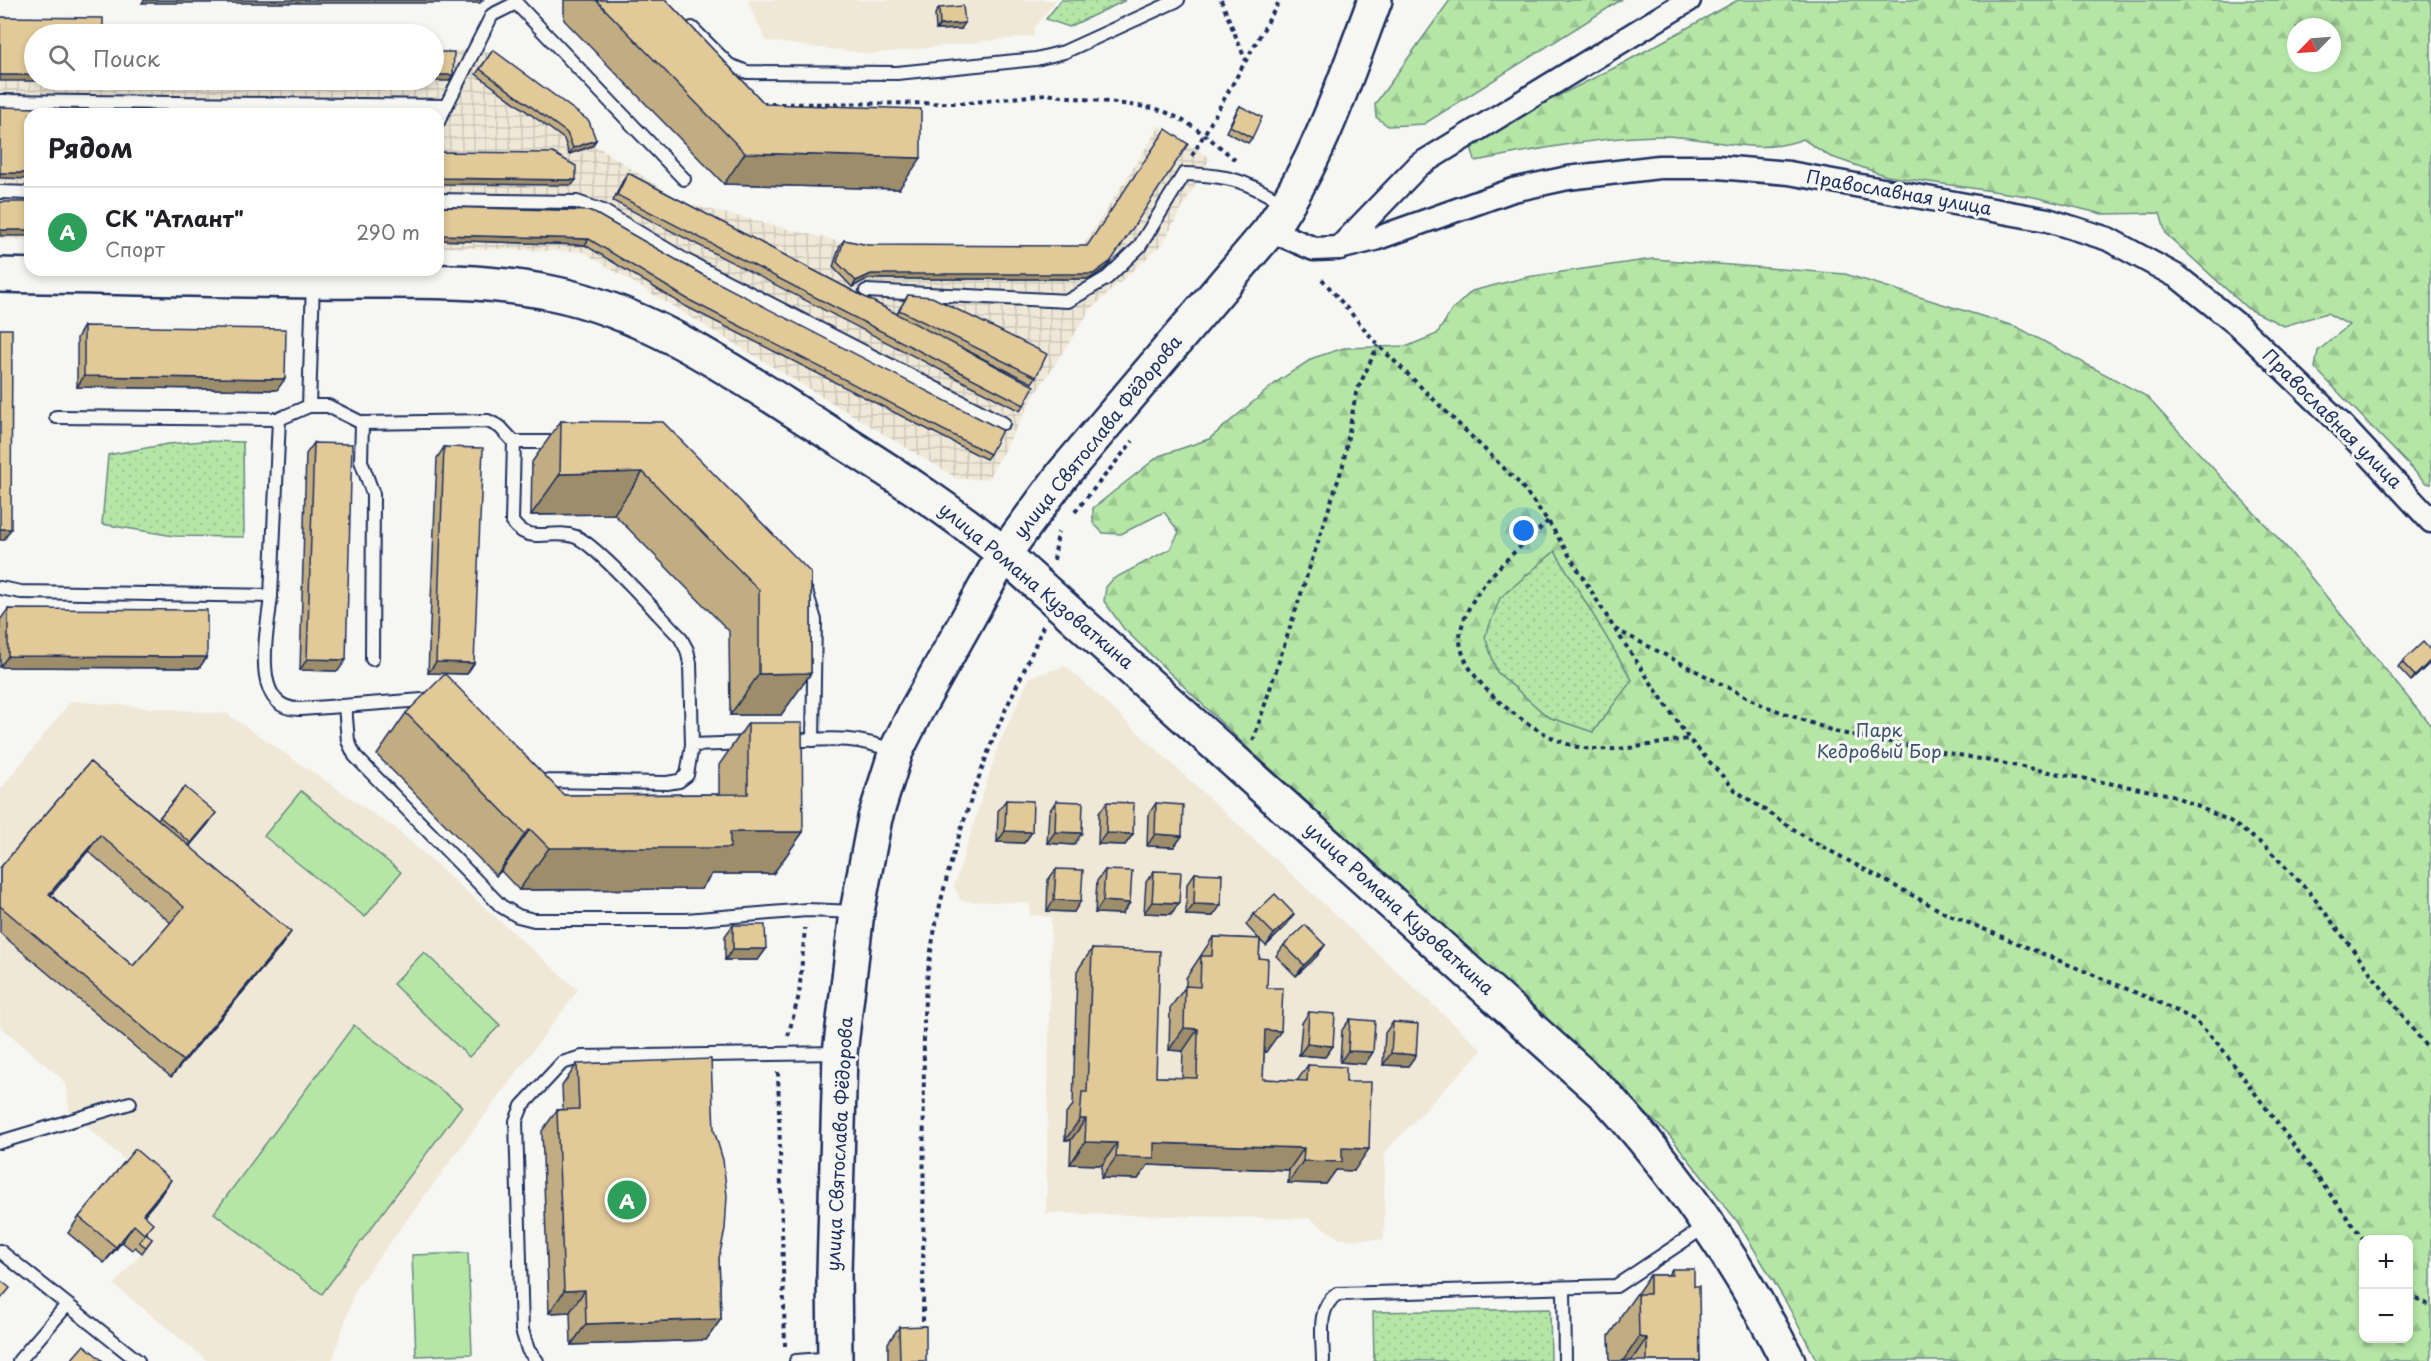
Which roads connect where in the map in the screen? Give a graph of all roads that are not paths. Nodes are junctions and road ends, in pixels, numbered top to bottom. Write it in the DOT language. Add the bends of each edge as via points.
graph roads {
  1 [pos="1178,0"];
  2 [pos="1375,0"];
  3 [pos="1689,0"];
  4 [pos="516,2"];
  5 [pos="680,16"];
  6 [pos="0,100"];
  7 [pos="446,106"];
  8 [pos="444,110"];
  9 [pos="684,179"];
  10 [pos="0,192"];
  11 [pos="24,193"];
  12 [pos="444,200"];
  13 [pos="1278,218"];
  14 [pos="1339,248"];
  15 [pos="0,275"];
  16 [pos="24,275"];
  17 [pos="52,276"];
  18 [pos="313,281"];
  19 [pos="866,291"];
  20 [pos="309,406"];
  21 [pos="56,417"];
  22 [pos="279,419"];
  23 [pos="362,423"];
  24 [pos="1003,423"];
  25 [pos="514,442"];
  26 [pos="569,442"];
  27 [pos="2431,521"];
  28 [pos="1004,554"];
  29 [pos="800,582"];
  30 [pos="0,588"];
  31 [pos="271,596"];
  32 [pos="372,659"];
  33 [pos="449,704"];
  34 [pos="345,706"];
  35 [pos="813,740"];
  36 [pos="692,745"];
  37 [pos="896,751"];
  38 [pos="522,772"];
  39 [pos="857,912"];
  40 [pos="840,1053"];
  41 [pos="130,1103"];
  42 [pos="0,1142"];
  43 [pos="1710,1224"];
  44 [pos="0,1251"];
  45 [pos="1564,1288"];
  46 [pos="67,1305"];
  47 [pos="835,1360"];
  48 [pos="19,1361"];
  49 [pos="138,1361"];
  50 [pos="537,1361"];
  51 [pos="796,1361"];
  52 [pos="1323,1361"];
  53 [pos="1564,1361"];
  54 [pos="1788,1361"];
  1 -- 5 [label="lane" via="1051,56 897,73 747,72 729,65"];
  2 -- 13 [label="street, улица Святослава Фёдорова" via="1330,120"];
  3 -- 14 [label="street" via="1419,165"];
  4 -- 7 [label="lane" via="492,15"];
  4 -- 9 [label="lane"];
  6 -- 7 [label="lane"];
  7 -- 8 [label="lane"];
  10 -- 11 [label="lane"];
  12 -- 24 [label="lane" via="577,202 603,211 683,259"];
  13 -- 14 [label="street, Православная улица" via="1314,249"];
  13 -- 19 [label="lane" via="1254,186 1214,174 1184,174 1139,247 1107,278 1068,302"];
  13 -- 28 [label="street, улица Святослава Фёдорова" via="1063,474"];
  14 -- 27 [label="street, Православная улица" via="1513,190 1568,178 1659,167 1790,173 2048,220 2108,239 2178,278 2239,326 2340,423"];
  15 -- 16 [label="street, улица Романа Кузоваткина"];
  17 -- 18 [label="street, улица Романа Кузоваткина"];
  18 -- 20 [label="lane"];
  18 -- 28 [label="street, улица Романа Кузоваткина" via="480,284 551,292 605,308 732,370 919,489"];
  20 -- 22 [label="lane"];
  20 -- 23 [label="lane" via="328,406"];
  21 -- 22 [label="lane"];
  22 -- 31 [label="lane"];
  23 -- 25 [label="lane" via="488,421"];
  23 -- 32 [label="lane" via="361,461 373,494"];
  25 -- 26 [label="lane"];
  25 -- 36 [label="lane" via="512,521 518,530 526,536 562,534 586,543 680,637 690,663"];
  28 -- 37 [label="street, улица Святослава Фёдорова"];
  28 -- 43 [label="street, улица Романа Кузоваткина" via="1605,1096 1647,1140"];
  29 -- 35 [label="lane" via="815,620"];
  30 -- 31 [label="lane" via="21,592"];
  31 -- 34 [label="lane" via="266,677 272,697 291,710"];
  33 -- 34 [label="lane" via="431,698"];
  34 -- 39 [label="lane" via="348,741 355,756 501,906 518,916 534,920 686,920 807,910"];
  35 -- 36 [label="lane"];
  35 -- 37 [label="lane" via="856,739"];
  36 -- 38 [label="lane" via="687,775 667,783 543,781"];
  37 -- 39 [label="street, улица Святослава Фёдорова" via="875,818"];
  39 -- 40 [label="street, улица Святослава Фёдорова"];
  40 -- 47 [label="street, улица Святослава Фёдорова"];
  40 -- 50 [label="lane" via="582,1057 562,1063 522,1106 516,1121 522,1330 528,1350"];
  41 -- 42 [label="lane"];
  43 -- 45 [label="lane" via="1616,1286"];
  43 -- 54 [label="street, улица Романа Кузоваткина"];
  44 -- 46 [label="lane"];
  45 -- 52 [label="lane" via="1337,1294 1323,1310"];
  45 -- 53 [label="lane"];
  46 -- 48 [label="lane"];
  46 -- 49 [label="lane"];
  47 -- 51 [label="lane"];
}
